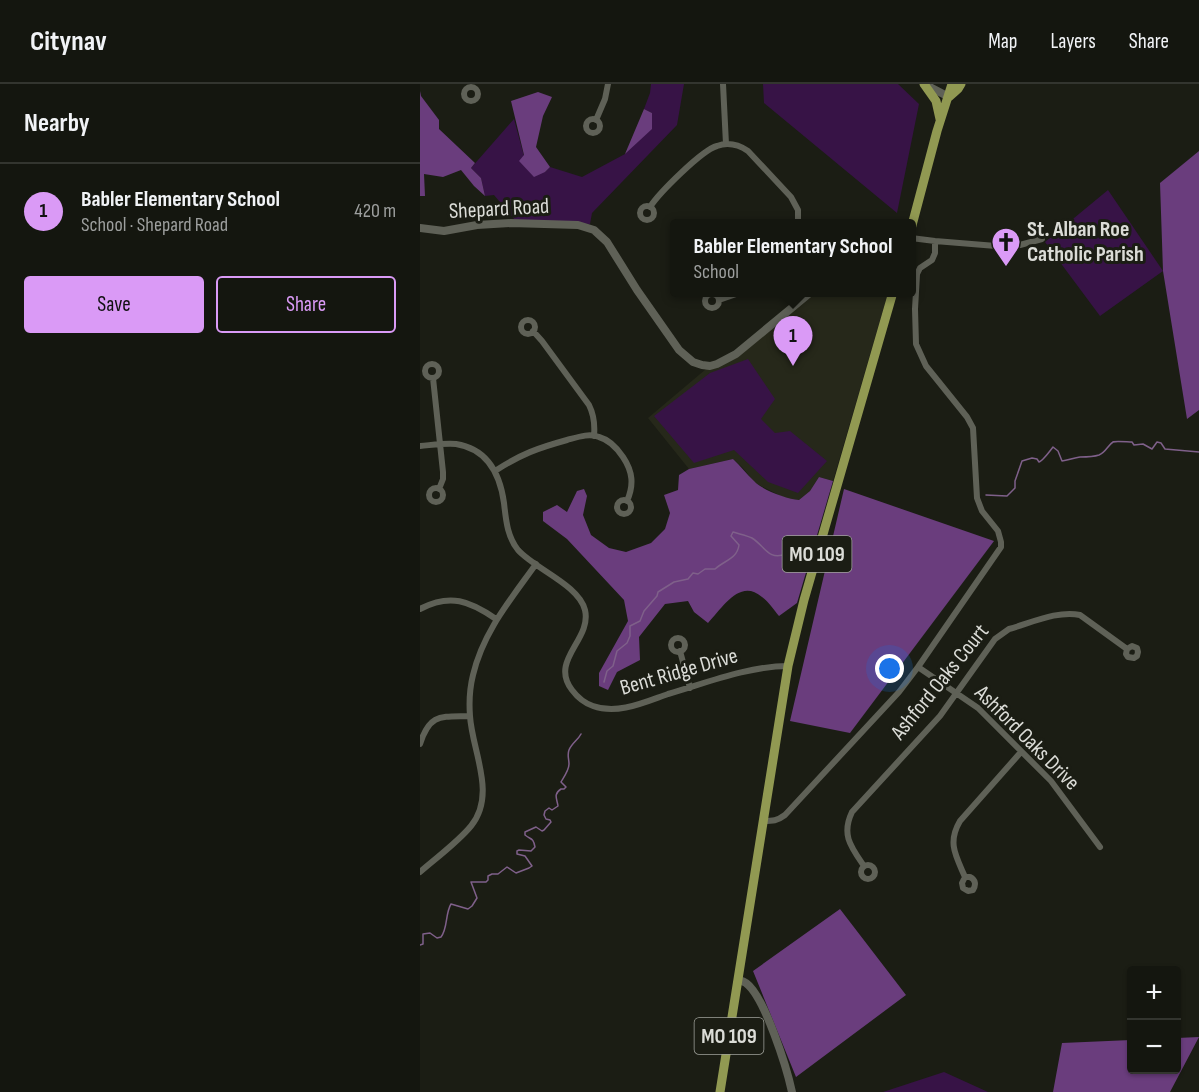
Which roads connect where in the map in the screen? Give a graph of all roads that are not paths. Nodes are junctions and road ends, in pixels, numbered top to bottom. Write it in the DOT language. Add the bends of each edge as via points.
graph roads {
  1 [pos="608,84"];
  2 [pos="723,84"];
  3 [pos="924,84"];
  4 [pos="952,84"];
  5 [pos="961,84"];
  6 [pos="949,97"];
  7 [pos="596,120"];
  8 [pos="941,120"];
  9 [pos="726,144"];
  10 [pos="650,207"];
  11 [pos="798,219"];
  12 [pos="915,219"];
  13 [pos="420,228"];
  14 [pos="916,239"];
  15 [pos="1042,239"];
  16 [pos="934,241"];
  17 [pos="916,292"];
  18 [pos="728,297"];
  19 [pos="805,297"];
  20 [pos="892,297"];
  21 [pos="916,297"];
  22 [pos="719,300"];
  23 [pos="533,331"];
  24 [pos="433,378"];
  25 [pos="594,436"];
  26 [pos="440,444"];
  27 [pos="420,446"];
  28 [pos="495,471"];
  29 [pos="439,489"];
  30 [pos="627,501"];
  31 [pos="536,564"];
  32 [pos="420,609"];
  33 [pos="496,619"];
  34 [pos="1127,649"];
  35 [pos="680,651"];
  36 [pos="788,666"];
  37 [pos="918,667"];
  38 [pos="690,688"];
  39 [pos="957,693"];
  40 [pos="470,716"];
  41 [pos="420,744"];
  42 [pos="1021,752"];
  43 [pos="763,821"];
  44 [pos="1100,847"];
  45 [pos="864,866"];
  46 [pos="420,872"];
  47 [pos="965,877"];
  48 [pos="738,980"];
  49 [pos="720,1092"];
  50 [pos="792,1092"];
  1 -- 7 [label="street"];
  2 -- 9 [label="street"];
  3 -- 6 [label="main road"];
  3 -- 8 [label="main road" via="936,101"];
  4 -- 6 [label="main road"];
  5 -- 6 [label="main road"];
  6 -- 8 [label="main road"];
  8 -- 12 [label="main road"];
  9 -- 10 [label="street" via="704,153"];
  9 -- 11 [label="street" via="748,151 794,202"];
  13 -- 19 [label="street, Shepard Road" via="444,231 511,223 578,225 594,230 607,242 679,350 702,365 717,364 736,354"];
  14 -- 16 [label="street"];
  15 -- 16 [label="street" via="1010,246"];
  16 -- 17 [label="street" via="935,253 917,274"];
  18 -- 22 [label="street"];
  20 -- 36 [label="main road, MO 109"];
  21 -- 37 [label="street" via="916,344 926,366 974,428 976,498 1002,542 999,552"];
  23 -- 25 [label="street" via="590,405"];
  24 -- 26 [label="street"];
  25 -- 28 [label="street" via="539,447"];
  25 -- 30 [label="street" via="613,444 628,465 632,490"];
  26 -- 27 [label="street, Bent Ridge Drive"];
  26 -- 28 [label="street, Bent Ridge Drive" via="456,444 476,451"];
  26 -- 29 [label="street" via="443,479"];
  28 -- 31 [label="street, Bent Ridge Drive" via="511,540"];
  31 -- 33 [label="street"];
  31 -- 38 [label="street, Bent Ridge Drive" via="578,596 585,609 583,634 566,669 569,686 581,700 600,708 622,709"];
  32 -- 33 [label="street" via="440,601 458,601 478,607"];
  33 -- 40 [label="street" via="473,675"];
  34 -- 39 [label="street, Ashford Oaks Court" via="1080,615 1060,614 1002,633"];
  35 -- 38 [label="street"];
  36 -- 38 [label="street, Bent Ridge Drive" via="760,668"];
  36 -- 43 [label="main road, MO 109"];
  37 -- 39 [label="street, Ashford Oaks Drive"];
  37 -- 43 [label="street" via="785,815"];
  39 -- 42 [label="street, Ashford Oaks Drive" via="978,708"];
  39 -- 45 [label="street, Ashford Oaks Court" via="852,812 847,824 848,837"];
  40 -- 41 [label="street" via="436,719 428,725"];
  40 -- 46 [label="street" via="482,783 480,809 471,826"];
  42 -- 44 [label="street, Ashford Oaks Drive" via="1051,781"];
  42 -- 47 [label="street" via="956,828 953,847"];
  43 -- 48 [label="main road, MO 109"];
  48 -- 49 [label="main road, MO 109"];
  48 -- 50 [label="street" via="748,985 761,1005"];
}
